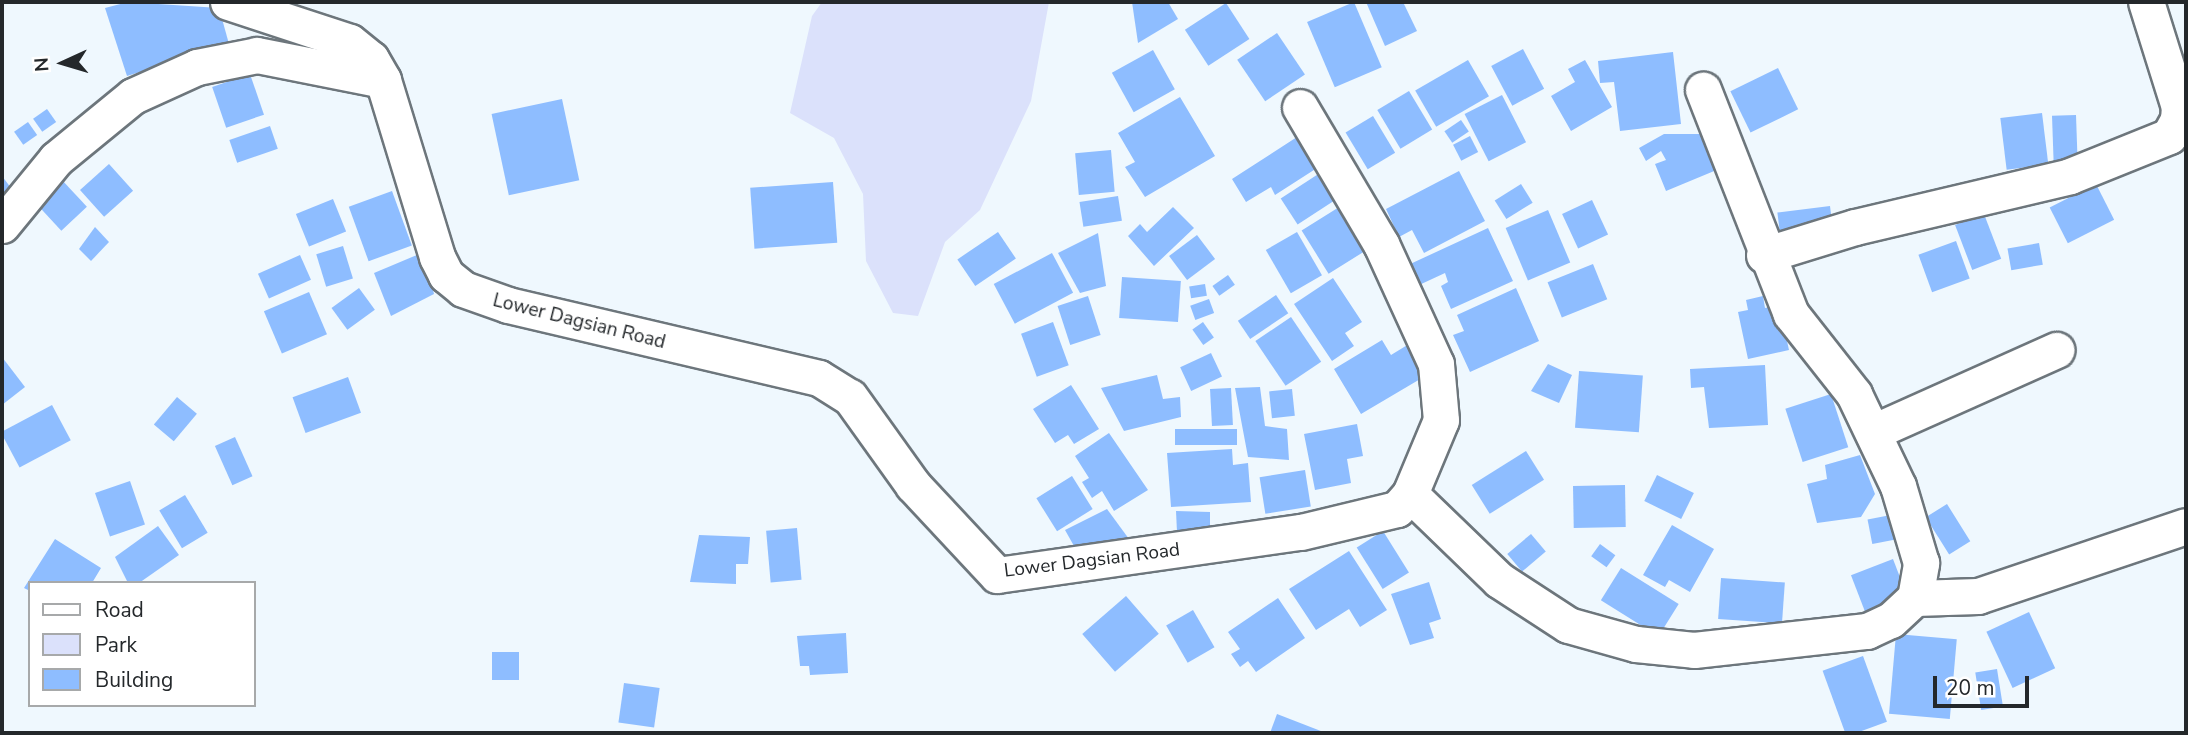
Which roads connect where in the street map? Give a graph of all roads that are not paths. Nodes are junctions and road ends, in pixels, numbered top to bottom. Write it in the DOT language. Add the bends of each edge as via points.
graph roads {
  1 [pos="228,2"];
  2 [pos="2146,2"];
  3 [pos="383,80"];
  4 [pos="1703,90"];
  5 [pos="1300,107"];
  6 [pos="2182,129"];
  7 [pos="2,225"];
  8 [pos="1764,255"];
  9 [pos="2056,350"];
  10 [pos="1873,432"];
  11 [pos="1410,494"];
  12 [pos="2186,526"];
  13 [pos="1915,598"];
  1 -- 3 [label="street, Lower Dagsian Road" via="351,42 371,59"];
  2 -- 6 [label="street" via="2165,51"];
  3 -- 7 [label="street" via="257,55 197,67 134,96 56,159"];
  3 -- 11 [label="street, Lower Dagsian Road" via="437,257 446,275 463,289 508,305 819,378 850,397 913,485 997,575 1301,532 1397,509"];
  4 -- 8 [label="street"];
  5 -- 11 [label="street" via="1381,244 1436,364 1441,420"];
  6 -- 8 [label="street" via="2070,176 1855,227"];
  8 -- 10 [label="street" via="1791,314 1854,394"];
  9 -- 10 [label="street"];
  10 -- 13 [label="street" via="1916,536 1921,563"];
  11 -- 13 [label="street" via="1499,580 1568,625 1636,644 1694,650 1867,631 1891,620"];
  12 -- 13 [label="street" via="1978,596"];
}
